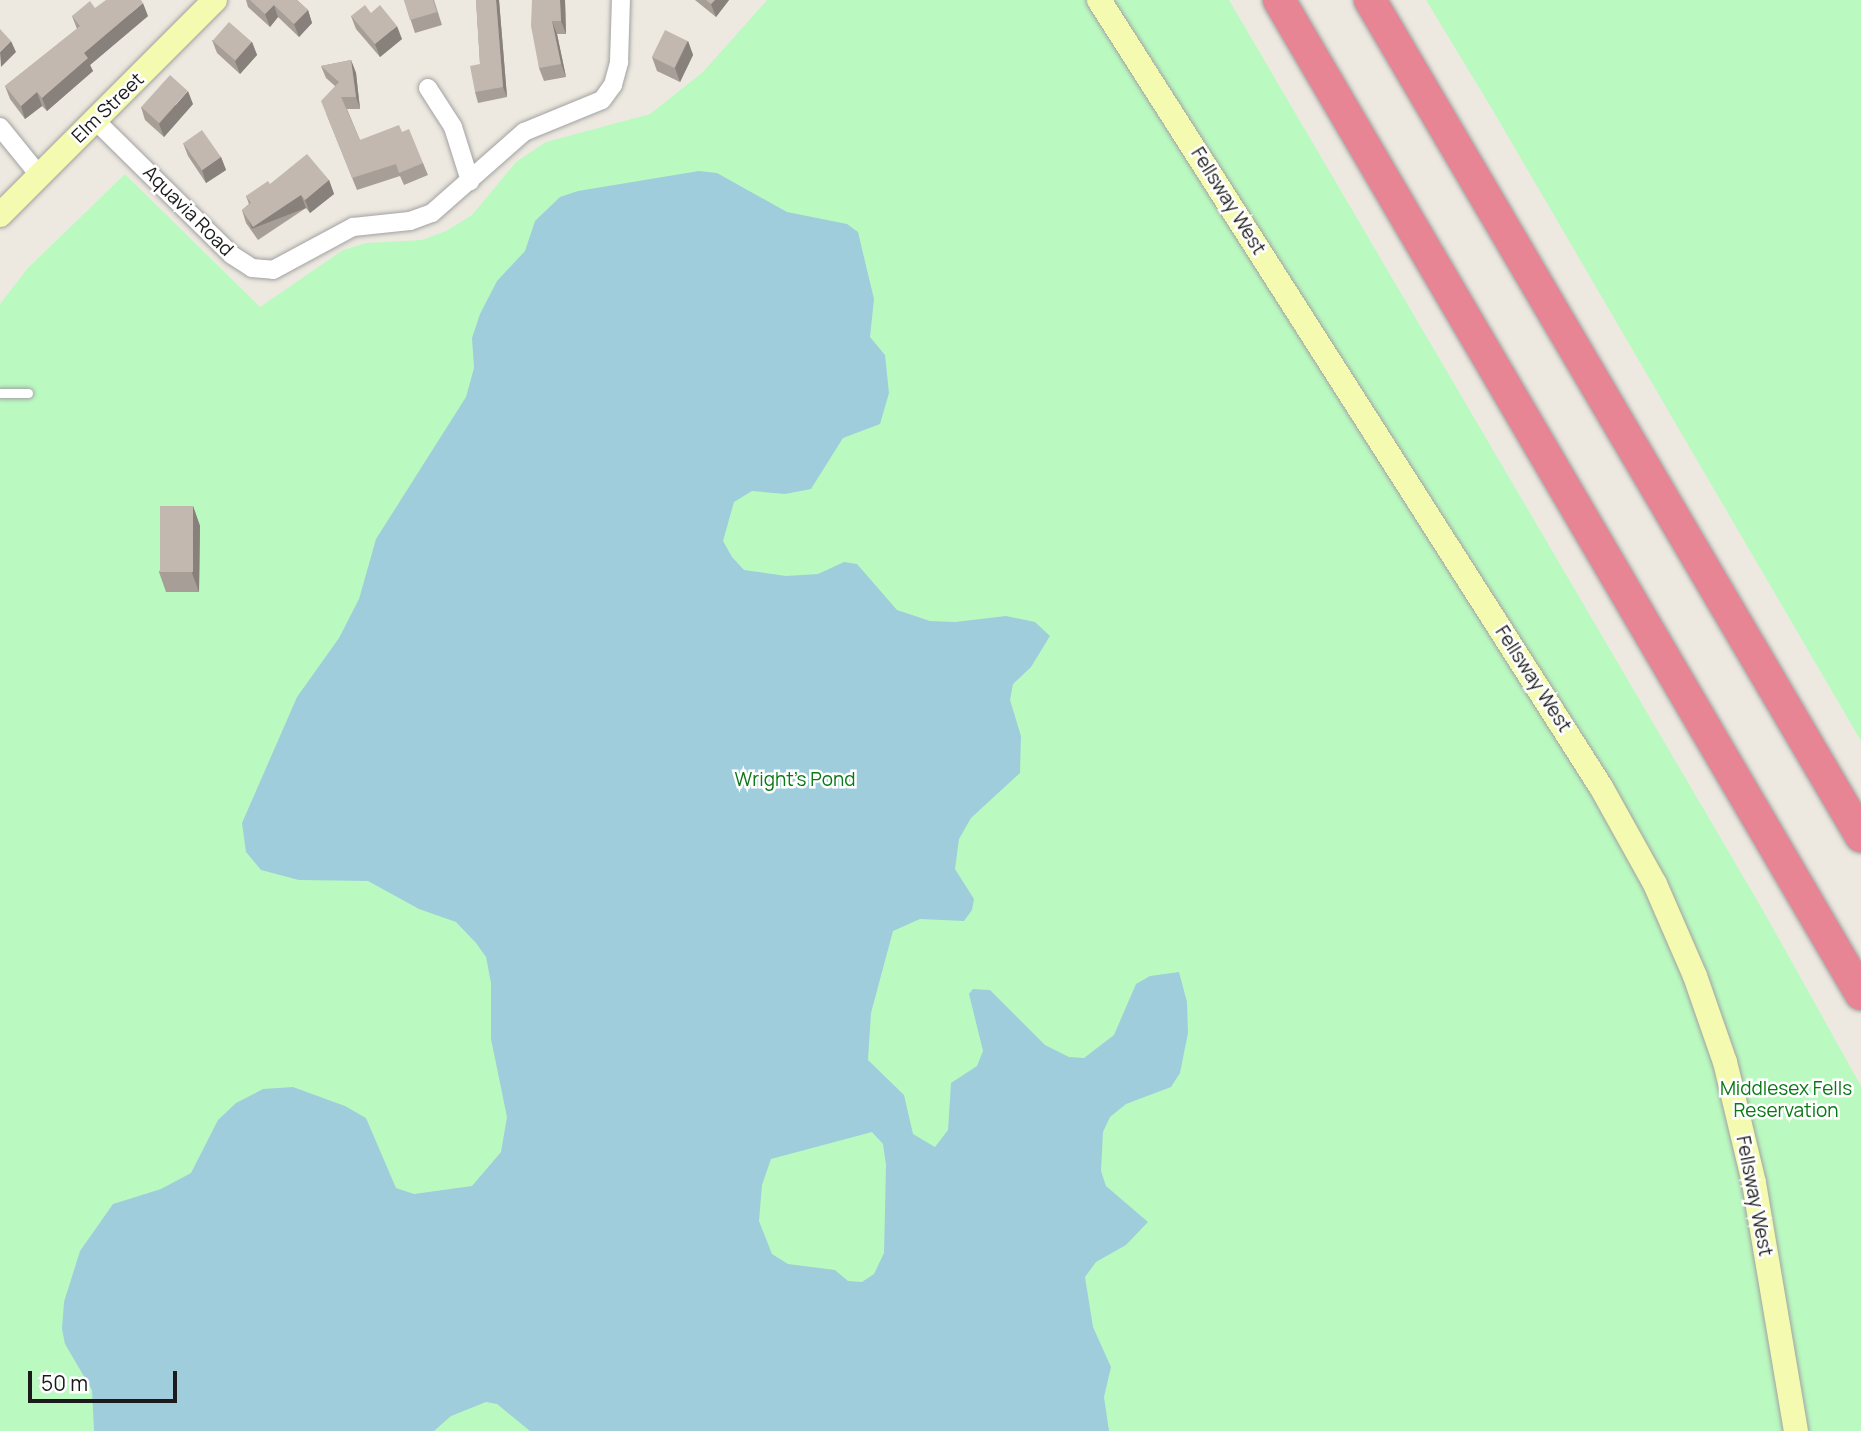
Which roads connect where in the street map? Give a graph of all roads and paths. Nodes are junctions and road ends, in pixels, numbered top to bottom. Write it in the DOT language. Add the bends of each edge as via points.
graph roads {
  1 [pos="215,0"];
  2 [pos="621,0"];
  3 [pos="1099,0"];
  4 [pos="1279,0"];
  5 [pos="1370,0"];
  6 [pos="428,88"];
  7 [pos="95,120"];
  8 [pos="0,127"];
  9 [pos="39,175"];
  10 [pos="470,181"];
  11 [pos="0,215"];
  12 [pos="0,393"];
  13 [pos="28,393"];
  14 [pos="1861,836"];
  15 [pos="1861,994"];
  16 [pos="1796,1431"];
  1 -- 7 [label="main road, Elm Street"];
  2 -- 10 [label="street, Aquavia Road" via="619,62 606,96 585,110 524,132"];
  3 -- 16 [label="main road, Fellsway West" via="1601,786 1655,884 1695,976 1725,1062 1754,1183"];
  4 -- 15 [label="highway"];
  5 -- 14 [label="highway"];
  6 -- 10 [label="street" via="453,127"];
  7 -- 9 [label="main road, Elm Street"];
  7 -- 10 [label="street, Aquavia Road" via="232,255 260,270 287,265 353,226 426,216"];
  8 -- 9 [label="street"];
  9 -- 11 [label="main road, Elm Street"];
  12 -- 13 [label="lane"];
}
